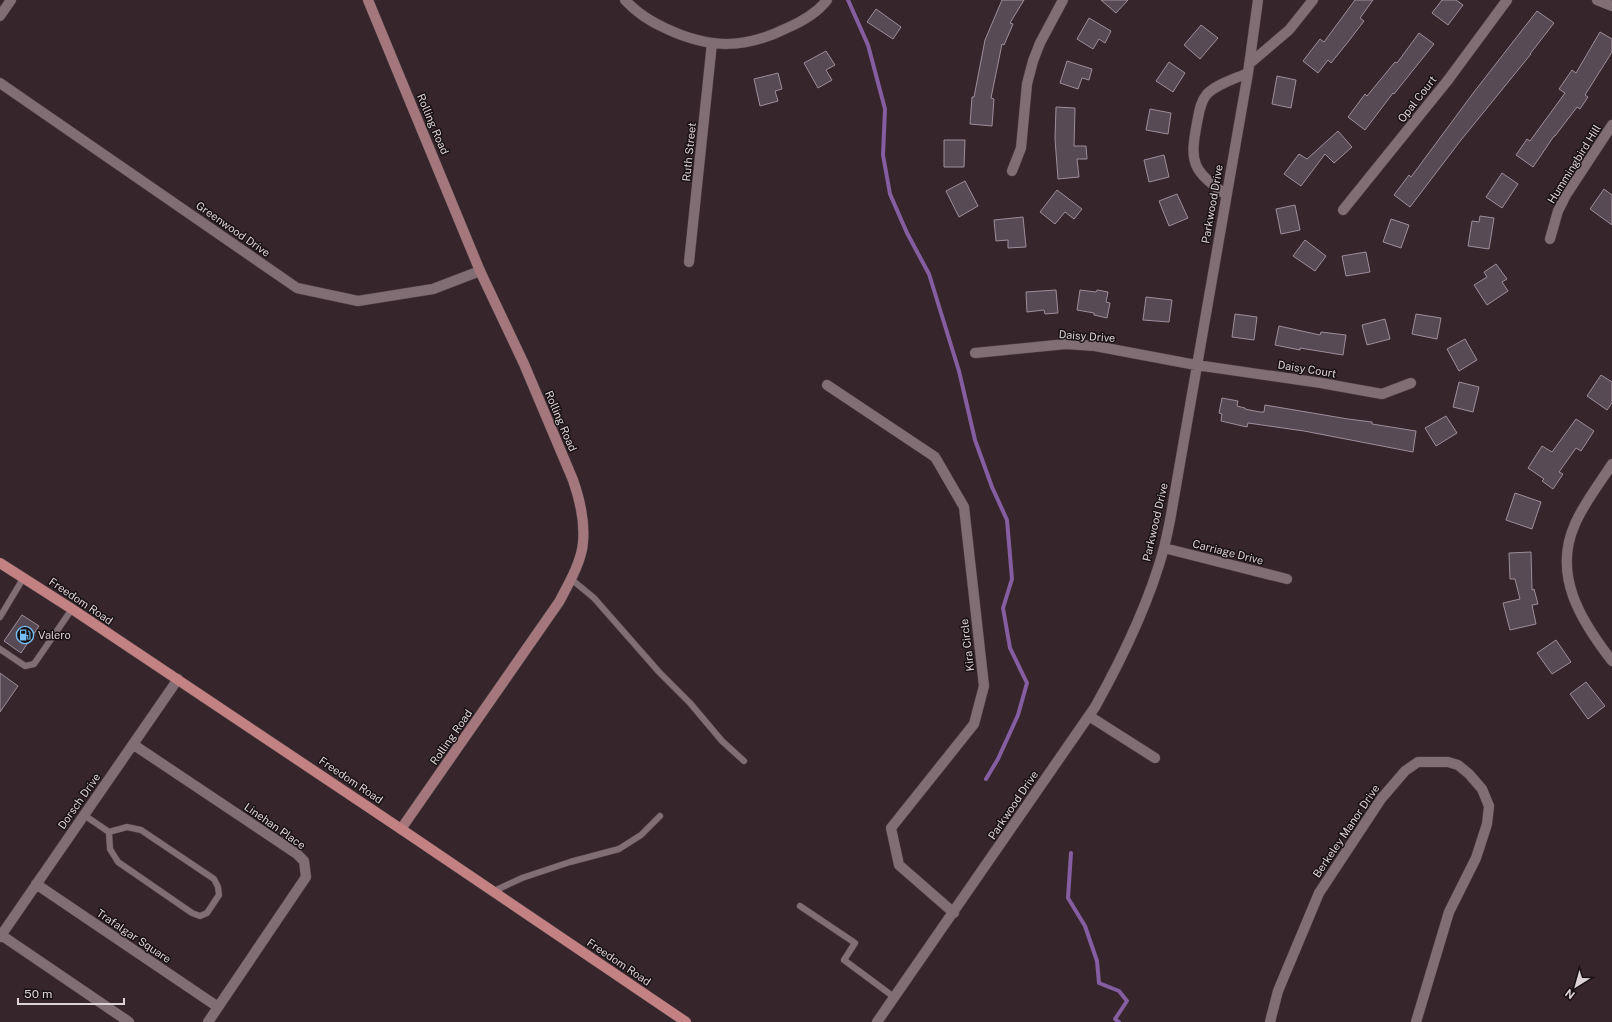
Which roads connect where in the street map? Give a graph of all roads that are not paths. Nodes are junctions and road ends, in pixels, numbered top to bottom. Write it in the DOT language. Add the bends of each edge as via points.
graph roads {
  1 [pos="11,0"];
  2 [pos="368,0"];
  3 [pos="625,0"];
  4 [pos="827,0"];
  5 [pos="1063,0"];
  6 [pos="1258,0"];
  7 [pos="1313,0"];
  8 [pos="1506,0"];
  9 [pos="1597,0"];
  10 [pos="1612,6"];
  11 [pos="0,16"];
  12 [pos="712,43"];
  13 [pos="1248,69"];
  14 [pos="0,83"];
  15 [pos="1612,125"];
  16 [pos="1012,171"];
  17 [pos="1226,195"];
  18 [pos="1343,210"];
  19 [pos="1550,239"];
  20 [pos="689,262"];
  21 [pos="480,271"];
  22 [pos="975,353"];
  23 [pos="1196,364"];
  24 [pos="1411,383"];
  25 [pos="827,385"];
  26 [pos="1612,464"];
  27 [pos="1164,548"];
  28 [pos="0,563"];
  29 [pos="24,577"];
  30 [pos="571,579"];
  31 [pos="1287,579"];
  32 [pos="72,609"];
  33 [pos="0,617"];
  34 [pos="0,649"];
  35 [pos="1612,661"];
  36 [pos="178,679"];
  37 [pos="1089,716"];
  38 [pos="134,745"];
  39 [pos="1155,758"];
  40 [pos="744,761"];
  41 [pos="84,815"];
  42 [pos="660,816"];
  43 [pos="402,829"];
  44 [pos="110,832"];
  45 [pos="36,884"];
  46 [pos="494,891"];
  47 [pos="800,906"];
  48 [pos="954,913"];
  49 [pos="1,936"];
  50 [pos="894,997"];
  51 [pos="218,1007"];
  52 [pos="129,1022"];
  53 [pos="208,1022"];
  54 [pos="686,1022"];
  55 [pos="877,1022"];
  56 [pos="1270,1022"];
  57 [pos="1416,1022"];
  1 -- 11 [label="street"];
  2 -- 21 [label="street, Rolling Road"];
  3 -- 12 [label="street" via="655,23 684,37"];
  4 -- 12 [label="street" via="796,24 763,39 737,44"];
  5 -- 16 [label="street" via="1040,43 1027,84 1021,148"];
  6 -- 13 [label="street, Parkwood Drive"];
  7 -- 13 [label="street" via="1289,30"];
  8 -- 18 [label="street, Opal Court" via="1448,80"];
  9 -- 10 [label="street"];
  12 -- 20 [label="street, Ruth Street"];
  13 -- 17 [label="street, Parkwood Drive"];
  13 -- 17 [label="street" via="1206,95 1200,106 1193,150 1194,162 1200,173"];
  14 -- 21 [label="street, Greenwood Drive" via="297,288 358,300 433,289"];
  15 -- 19 [label="street, Hummingbird Hill" via="1566,195 1558,211"];
  17 -- 23 [label="street, Parkwood Drive"];
  21 -- 30 [label="street, Rolling Road" via="524,364 580,499 583,543"];
  22 -- 23 [label="street, Daisy Drive" via="1066,344 1095,346"];
  23 -- 24 [label="street, Daisy Court" via="1382,394"];
  23 -- 27 [label="street, Parkwood Drive"];
  25 -- 48 [label="street, Kira Circle" via="935,457 964,507 984,686 974,724 891,828 899,865"];
  26 -- 35 [label="street" via="1575,524 1566,564 1571,593 1581,616"];
  27 -- 31 [label="street, Carriage Drive"];
  27 -- 37 [label="street, Parkwood Drive" via="1137,623 1116,671"];
  28 -- 29 [label="main road, Freedom Road"];
  29 -- 32 [label="main road, Freedom Road"];
  29 -- 33 [label="lane"];
  30 -- 40 [label="lane" via="594,598 658,672"];
  30 -- 43 [label="street, Rolling Road" via="559,602"];
  32 -- 34 [label="lane" via="34,664 25,666"];
  32 -- 36 [label="main road, Freedom Road"];
  36 -- 38 [label="street, Dorsch Drive"];
  36 -- 43 [label="main road, Freedom Road"];
  37 -- 39 [label="street"];
  37 -- 48 [label="street, Parkwood Drive"];
  38 -- 41 [label="street, Dorsch Drive"];
  38 -- 51 [label="street, Linehan Place" via="304,861 306,877"];
  41 -- 44 [label="lane"];
  41 -- 45 [label="street, Dorsch Drive"];
  42 -- 46 [label="lane" via="641,835 619,849 570,862"];
  43 -- 46 [label="main road, Freedom Road"];
  44 -- 44 [label="lane" via="110,849 118,862 192,913 200,916 207,913 219,895 214,879 141,830 127,827"];
  45 -- 49 [label="street, Dorsch Drive"];
  45 -- 51 [label="street, Trafalgar Square"];
  46 -- 54 [label="main road, Freedom Road"];
  47 -- 50 [label="lane" via="855,943 844,960"];
  48 -- 50 [label="street, Parkwood Drive"];
  49 -- 52 [label="street"];
  50 -- 55 [label="street, Parkwood Drive"];
  51 -- 53 [label="street, Linehan Place"];
  56 -- 57 [label="street, Berkeley Manor Drive" via="1278,991 1318,893 1381,799 1405,771 1418,762 1448,762 1458,765 1482,789 1488,806 1487,824 1476,858 1449,912"];
}
